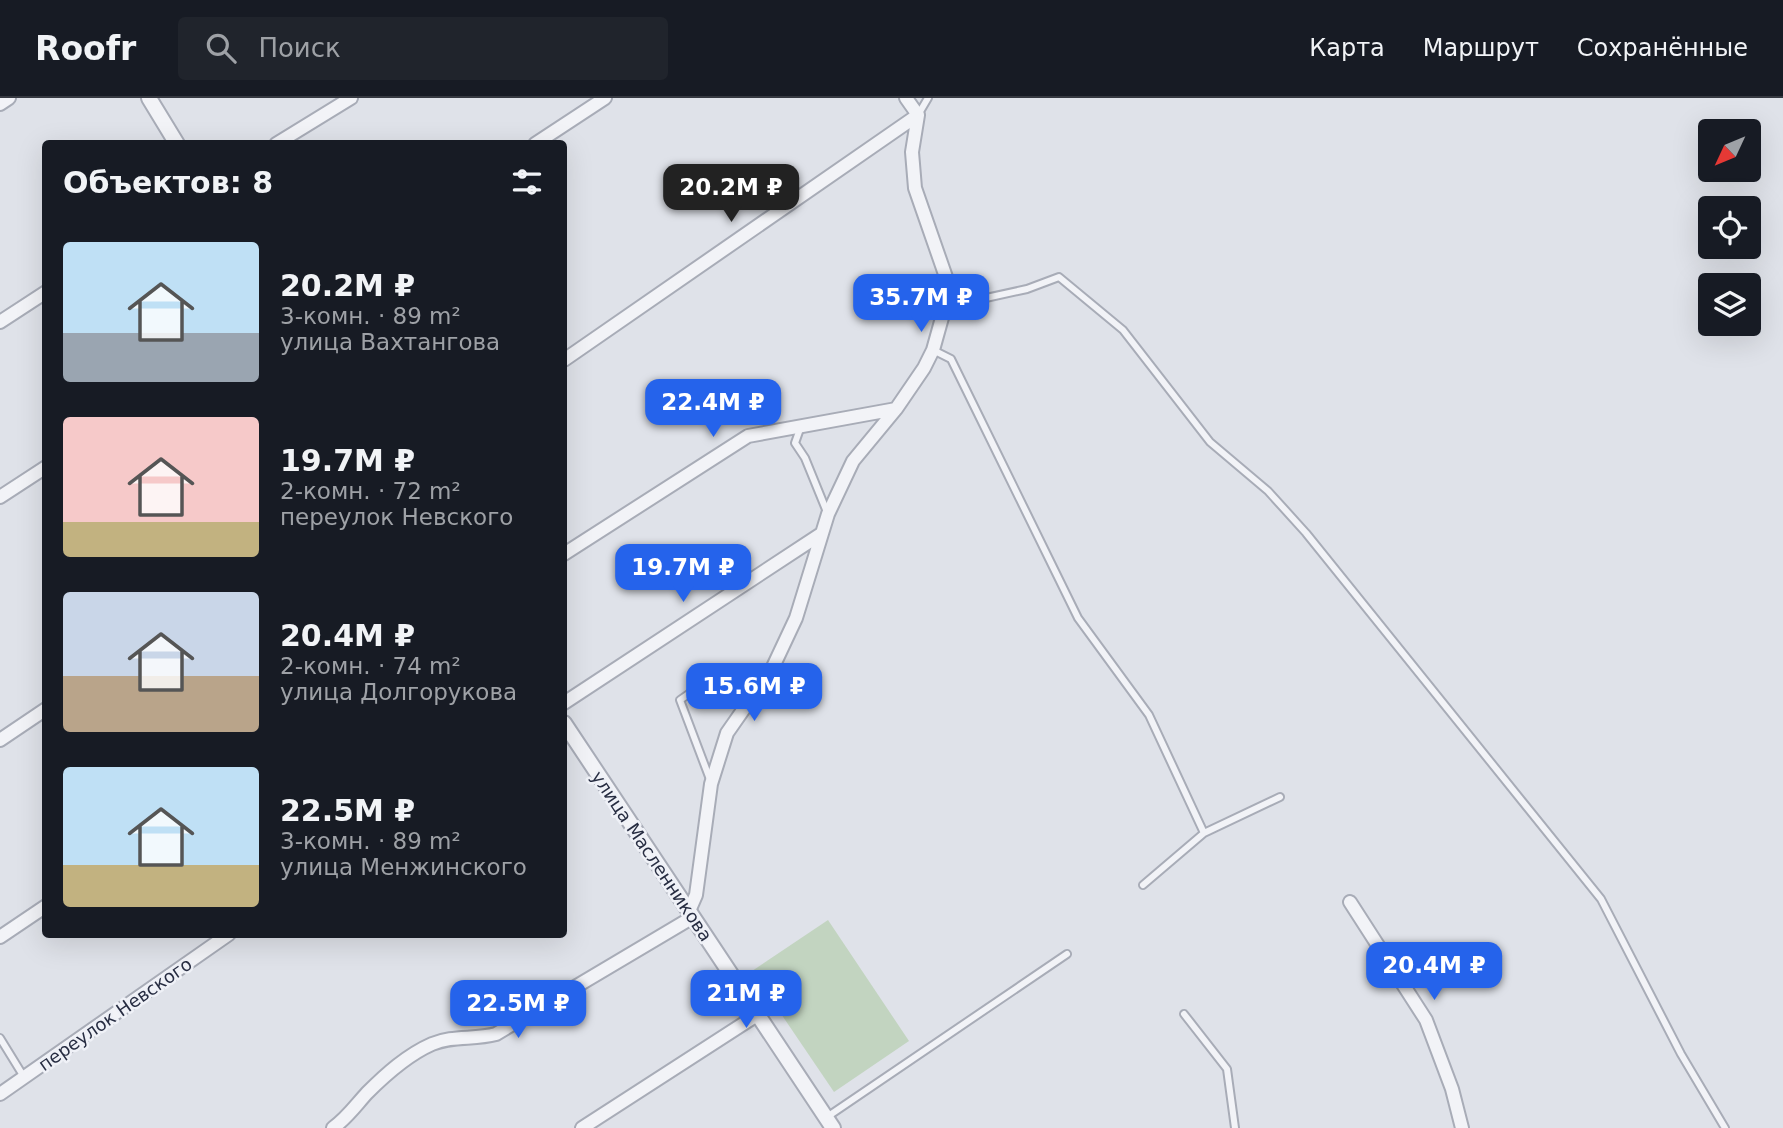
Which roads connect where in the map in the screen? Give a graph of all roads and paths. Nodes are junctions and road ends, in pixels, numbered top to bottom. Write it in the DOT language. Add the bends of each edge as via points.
graph roads {
  1 [pos="9,98"];
  2 [pos="149,98"];
  3 [pos="351,98"];
  4 [pos="605,98"];
  5 [pos="906,98"];
  6 [pos="928,98"];
  7 [pos="0,104"];
  8 [pos="918,116"];
  9 [pos="175,140"];
  10 [pos="283,140"];
  11 [pos="541,140"];
  12 [pos="42,295"];
  13 [pos="945,307"];
  14 [pos="0,322"];
  15 [pos="933,350"];
  16 [pos="567,358"];
  17 [pos="896,409"];
  18 [pos="801,426"];
  19 [pos="42,470"];
  20 [pos="0,497"];
  21 [pos="828,514"];
  22 [pos="821,534"];
  23 [pos="567,552"];
  24 [pos="713,677"];
  25 [pos="567,701"];
  26 [pos="42,712"];
  27 [pos="567,728"];
  28 [pos="0,740"];
  29 [pos="711,783"];
  30 [pos="1280,797"];
  31 [pos="1204,833"];
  32 [pos="1143,886"];
  33 [pos="1350,902"];
  34 [pos="42,909"];
  35 [pos="691,914"];
  36 [pos="0,937"];
  37 [pos="223,938"];
  38 [pos="1067,954"];
  39 [pos="757,1014"];
  40 [pos="1184,1014"];
  41 [pos="0,1038"];
  42 [pos="23,1077"];
  43 [pos="0,1094"];
  44 [pos="829,1123"];
  45 [pos="333,1128"];
  46 [pos="582,1128"];
  47 [pos="1235,1128"];
  48 [pos="1462,1128"];
  49 [pos="1726,1128"];
  1 -- 7 [label="street"];
  2 -- 9 [label="street"];
  3 -- 10 [label="street"];
  4 -- 11 [label="street"];
  5 -- 8 [label="street"];
  6 -- 8 [label="lane"];
  8 -- 13 [label="street" via="912,152 915,188 947,280"];
  8 -- 16 [label="street"];
  12 -- 14 [label="street"];
  13 -- 15 [label="street"];
  13 -- 49 [label="lane" via="1059,277 1123,330 1210,442 1268,491 1306,533 1601,900 1681,1054"];
  15 -- 17 [label="street"];
  15 -- 31 [label="lane" via="951,359 1078,618 1149,715"];
  17 -- 18 [label="street"];
  17 -- 21 [label="street" via="853,461"];
  18 -- 21 [label="lane" via="795,443"];
  18 -- 23 [label="street" via="748,436"];
  19 -- 20 [label="street"];
  21 -- 22 [label="street"];
  22 -- 25 [label="street"];
  22 -- 29 [label="street" via="796,618 773,667 727,733"];
  24 -- 29 [label="lane" via="680,700"];
  26 -- 28 [label="street"];
  27 -- 35 [label="street, улица Масленникова"];
  29 -- 35 [label="street"];
  30 -- 31 [label="lane"];
  31 -- 32 [label="lane"];
  33 -- 48 [label="street" via="1426,1020"];
  34 -- 36 [label="street"];
  35 -- 39 [label="street, улица Масленникова"];
  35 -- 45 [label="street" via="496,1034 452,1037 398,1064"];
  37 -- 42 [label="street, переулок Невского"];
  38 -- 44 [label="lane"];
  39 -- 44 [label="street, улица Масленникова"];
  39 -- 46 [label="street"];
  40 -- 47 [label="lane" via="1227,1069"];
  41 -- 42 [label="lane"];
  42 -- 43 [label="street, переулок Невского"];
}
